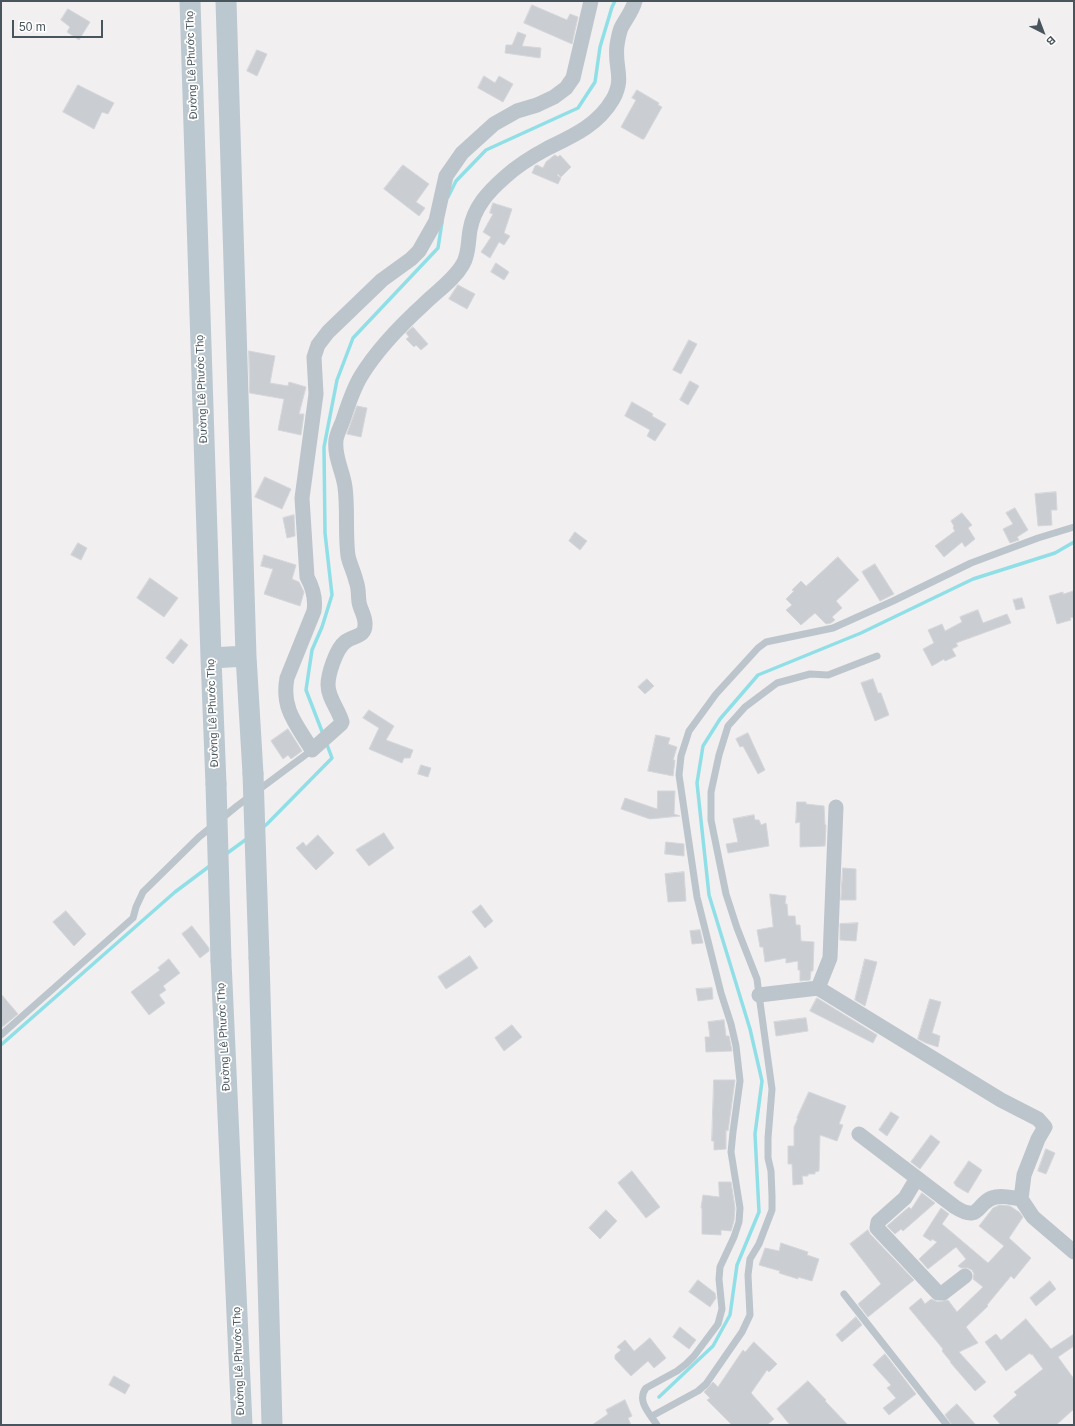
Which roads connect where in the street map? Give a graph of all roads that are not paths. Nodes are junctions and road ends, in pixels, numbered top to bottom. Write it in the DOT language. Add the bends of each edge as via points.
graph roads {
  1 [pos="190,1"];
  2 [pos="226,1"];
  3 [pos="592,1"];
  4 [pos="635,1"];
  5 [pos="1074,527"];
  6 [pos="246,656"];
  7 [pos="877,656"];
  8 [pos="211,658"];
  9 [pos="315,747"];
  10 [pos="836,807"];
  11 [pos="818,988"];
  12 [pos="759,995"];
  13 [pos="1,1034"];
  14 [pos="859,1134"];
  15 [pos="917,1178"];
  16 [pos="1021,1199"];
  17 [pos="1074,1252"];
  18 [pos="965,1276"];
  19 [pos="844,1294"];
  20 [pos="241,1390"];
  21 [pos="271,1390"];
  22 [pos="652,1416"];
  23 [pos="242,1425"];
  24 [pos="272,1425"];
  25 [pos="657,1425"];
  26 [pos="947,1425"];
  1 -- 8 [label="street, Đường Lê Phước Thọ"];
  2 -- 6 [label="street"];
  3 -- 9 [label="street" via="573,78 566,88 554,97 517,111 494,124 462,153 446,176 436,221 419,251 382,280 345,315 328,332 315,351 316,394 302,498 307,577 315,602 285,690 288,710"];
  4 -- 9 [label="street" via="619,35 616,61 620,81 609,105 576,135 514,169 484,198 471,223 463,265 450,281 409,318 377,352 350,398 336,439 336,449 348,505 348,556 357,582 365,625 358,637 342,644 335,657 328,688 342,722"];
  5 -- 22 [label="lane" via="970,563 833,628 766,642 716,694 689,731 681,756 679,775 697,897 736,1046 740,1081 732,1152 740,1208 734,1237 720,1267 722,1310 718,1324 686,1364 643,1392 644,1406"];
  6 -- 8 [label="street"];
  6 -- 21 [label="street, bridge" via="253,774"];
  7 -- 12 [label="lane" via="828,675 810,674 777,683 745,707 728,726 711,792 711,820 726,894 757,979"];
  8 -- 20 [label="street, Đường Lê Phước Thọ, bridge" via="221,961"];
  9 -- 13 [label="lane" via="199,837 144,892 133,918"];
  10 -- 11 [label="street" via="830,958"];
  11 -- 12 [label="street"];
  11 -- 16 [label="street" via="1001,1100 1038,1119 1045,1127 1024,1175"];
  12 -- 22 [label="lane" via="772,1089 768,1158 772,1210 759,1244 750,1259 750,1315 742,1332 706,1384"];
  14 -- 15 [label="street"];
  15 -- 16 [label="street" via="954,1207 971,1214 996,1197"];
  15 -- 18 [label="street" via="905,1198 878,1222 877,1228 938,1293 943,1293"];
  16 -- 17 [label="street" via="1033,1217"];
  19 -- 26 [label="lane"];
  20 -- 21 [label="street"];
  20 -- 23 [label="street, Đường Lê Phước Thọ"];
  21 -- 24 [label="street"];
  22 -- 25 [label="lane"];
}
